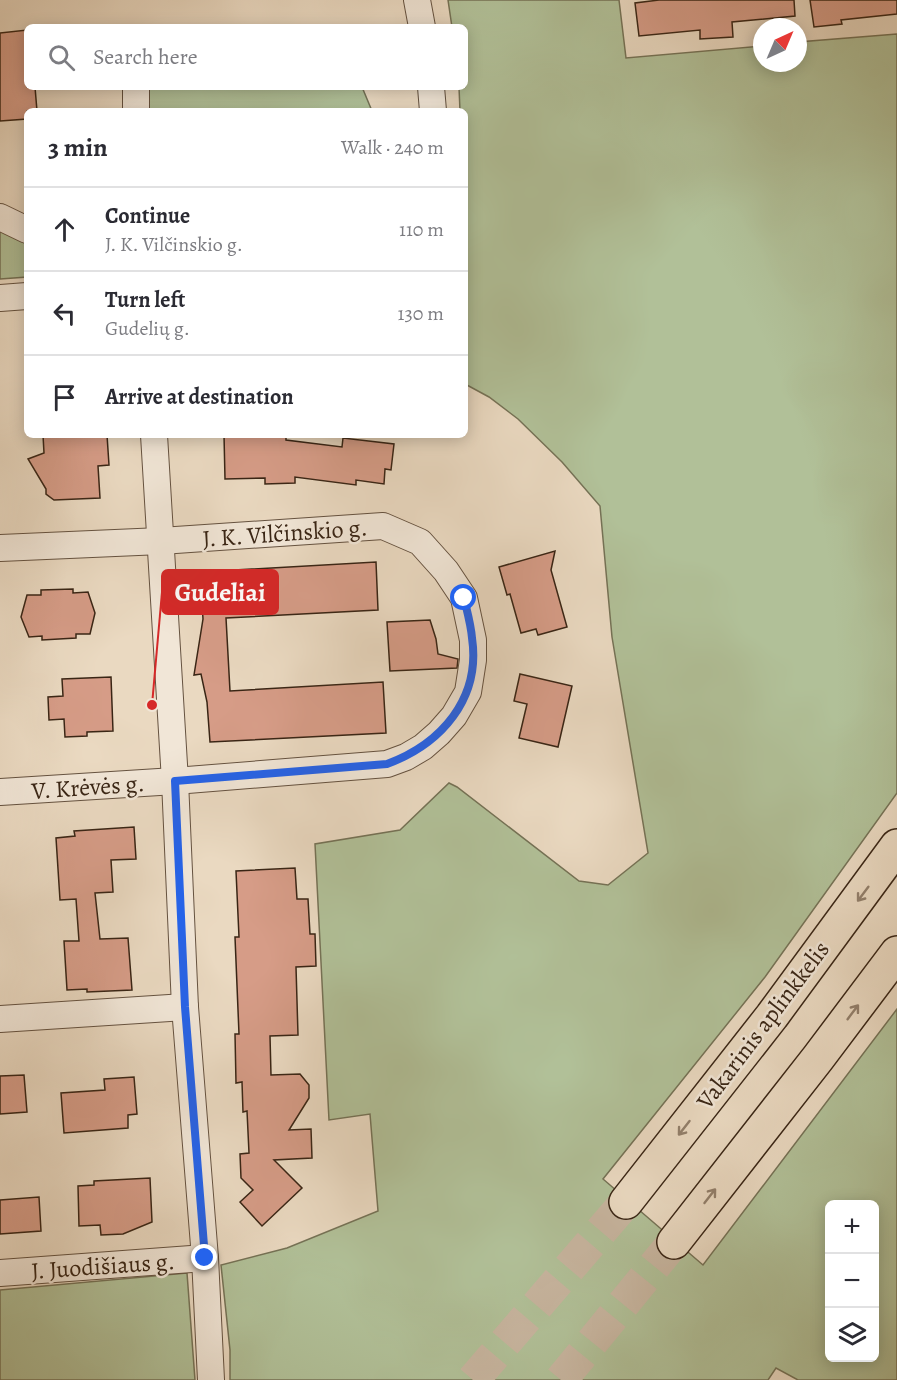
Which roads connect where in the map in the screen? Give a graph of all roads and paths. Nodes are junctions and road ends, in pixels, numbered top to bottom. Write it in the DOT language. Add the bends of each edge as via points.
graph roads {
  1 [pos="417,0"];
  2 [pos="421,24"];
  3 [pos="136,90"];
  4 [pos="431,90"];
  5 [pos="136,108"];
  6 [pos="433,108"];
  7 [pos="0,217"];
  8 [pos="24,229"];
  9 [pos="24,296"];
  10 [pos="0,298"];
  11 [pos="154,438"];
  12 [pos="161,541"];
  13 [pos="0,548"];
  14 [pos="175,781"];
  15 [pos="0,792"];
  16 [pos="897,846"];
  17 [pos="897,953"];
  18 [pos="185,1007"];
  19 [pos="0,1019"];
  20 [pos="626,1202"];
  21 [pos="674,1242"];
  22 [pos="205,1258"];
  23 [pos="0,1273"];
  24 [pos="211,1380"];
  1 -- 2 [label="street"];
  3 -- 5 [label="street"];
  4 -- 6 [label="street"];
  7 -- 8 [label="street"];
  9 -- 10 [label="street"];
  11 -- 12 [label="street"];
  12 -- 13 [label="street, J. K. Vilčinskio g."];
  12 -- 14 [label="street"];
  12 -- 14 [label="street, J. K. Vilčinskio g." via="383,526 420,542 446,571 464,598 473,640 468,692 439,734 406,757 387,764"];
  14 -- 15 [label="street, V. Krėvės g."];
  14 -- 18 [label="street"];
  16 -- 20 [label="highway, Vakarinis aplinkkelis, one-way" via="772,1016"];
  21 -- 17 [label="highway, one-way"];
  18 -- 19 [label="street"];
  18 -- 22 [label="street"];
  22 -- 23 [label="street, J. Juodišiaus g."];
  22 -- 24 [label="street"];
}
